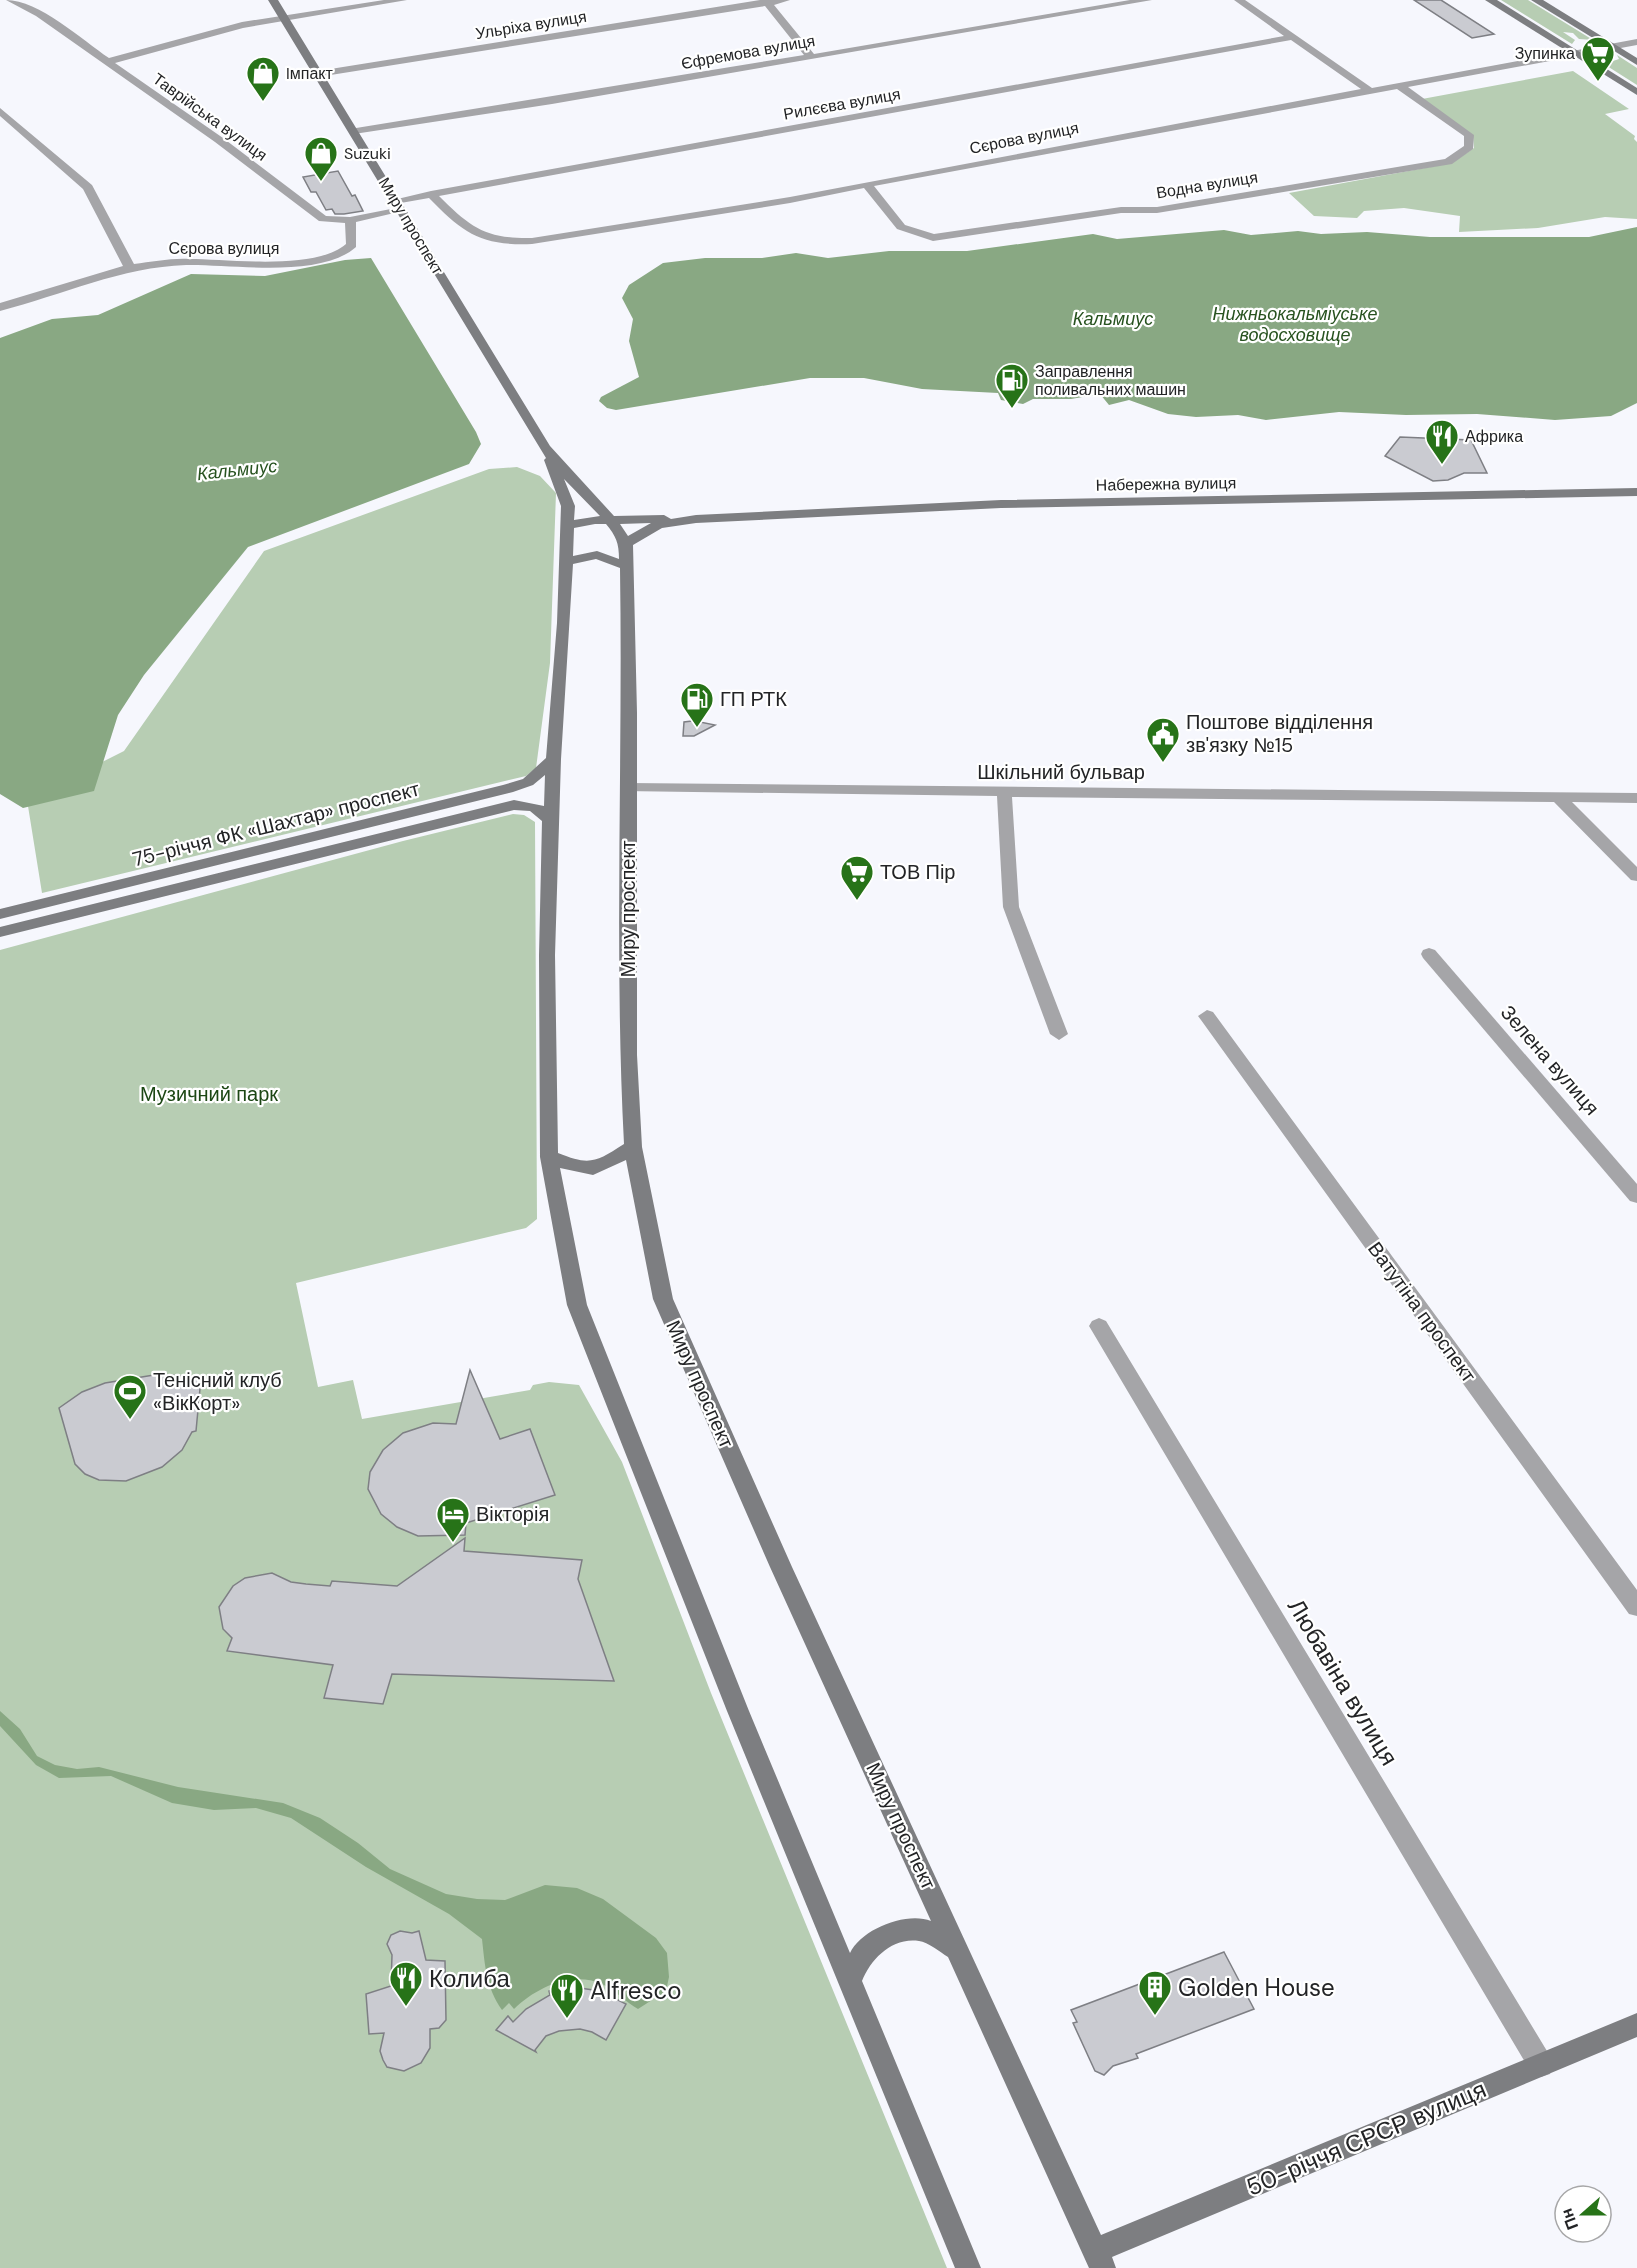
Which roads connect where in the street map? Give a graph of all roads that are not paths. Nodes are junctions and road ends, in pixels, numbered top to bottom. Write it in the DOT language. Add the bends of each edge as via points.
graph roads {
  1 [pos="11,0"];
  2 [pos="273,0"];
  3 [pos="402,0"];
  4 [pos="785,0"];
  5 [pos="1147,0"];
  6 [pos="1239,0"];
  7 [pos="1490,0"];
  8 [pos="1536,0"];
  9 [pos="766,1"];
  10 [pos="285,18"];
  11 [pos="1293,38"];
  12 [pos="1637,42"];
  13 [pos="1612,46"];
  14 [pos="1575,53"];
  15 [pos="811,57"];
  16 [pos="107,62"];
  17 [pos="1637,62"];
  18 [pos="318,74"];
  19 [pos="1398,86"];
  20 [pos="1369,90"];
  21 [pos="1637,92"];
  22 [pos="0,111"];
  23 [pos="354,131"];
  24 [pos="869,187"];
  25 [pos="431,194"];
  26 [pos="398,205"];
  27 [pos="350,220"];
  28 [pos="130,268"];
  29 [pos="0,307"];
  30 [pos="546,450"];
  31 [pos="1637,492"];
  32 [pos="593,499"];
  33 [pos="611,519"];
  34 [pos="652,519"];
  35 [pos="696,519"];
  36 [pos="567,525"];
  37 [pos="626,543"];
  38 [pos="565,562"];
  39 [pos="627,566"];
  40 [pos="553,759"];
  41 [pos="628,788"];
  42 [pos="1005,792"];
  43 [pos="1558,797"];
  44 [pos="1637,798"];
  45 [pos="551,823"];
  46 [pos="1637,876"];
  47 [pos="0,914"];
  48 [pos="3,931"];
  49 [pos="1429,954"];
  50 [pos="1207,1016"];
  51 [pos="1059,1034"];
  52 [pos="633,1147"];
  53 [pos="549,1157"];
  54 [pos="1637,1196"];
  55 [pos="1100,1326"];
  56 [pos="1637,1607"];
  57 [pos="958,1950"];
  58 [pos="849,1982"];
  59 [pos="1637,2025"];
  60 [pos="1541,2065"];
  61 [pos="1099,2259"];
  62 [pos="968,2268"];
  1 -- 16 [label="street, Таврійська вулиця" via="39,14"];
  2 -- 10 [label="main road, Миру проспект"];
  3 -- 10 [label="street"];
  4 -- 9 [label="street, Ульріха вулиця"];
  5 -- 15 [label="street, Єфремова вулиця"];
  6 -- 11 [label="street"];
  7 -- 14 [label="main road"];
  8 -- 13 [label="main road"];
  9 -- 15 [label="street"];
  9 -- 18 [label="street, Ульріха вулиця"];
  10 -- 16 [label="street" via="242,25"];
  10 -- 18 [label="main road, Миру проспект"];
  11 -- 20 [label="street"];
  11 -- 25 [label="street, Рилєєва вулиця"];
  12 -- 13 [label="street, Сєрова вулиця"];
  13 -- 14 [label="street, Сєрова вулиця"];
  13 -- 17 [label="main road"];
  14 -- 19 [label="street, Сєрова вулиця"];
  14 -- 21 [label="main road"];
  15 -- 23 [label="street, Єфремова вулиця"];
  16 -- 27 [label="street, Таврійська вулиця" via="323,219"];
  18 -- 23 [label="main road, Миру проспект"];
  19 -- 20 [label="street, Сєрова вулиця"];
  19 -- 24 [label="street, Водна вулиця" via="1469,135 1469,147 1448,162 1157,210 1121,210 933,238 901,227"];
  20 -- 24 [label="street, Сєрова вулиця" via="945,169"];
  22 -- 28 [label="street" via="88,187"];
  23 -- 26 [label="main road, Миру проспект"];
  24 -- 25 [label="street, Сєрова вулиця" via="510,242 489,241 471,231"];
  25 -- 26 [label="street, Рилєєва вулиця"];
  26 -- 27 [label="street, Таврійська вулиця"];
  26 -- 30 [label="main road, Миру проспект"];
  27 -- 28 [label="street, Сєрова вулиця" via="352,245 344,252 310,261 244,266 186,262"];
  28 -- 29 [label="street, Сєрова вулиця"];
  30 -- 32 [label="main road, Миру проспект"];
  30 -- 36 [label="main road, Миру проспект" via="568,506"];
  31 -- 35 [label="main road, Набережна вулиця" via="1001,504"];
  32 -- 33 [label="main road, Миру проспект"];
  32 -- 34 [label="main road"];
  33 -- 34 [label="main road"];
  33 -- 36 [label="main road"];
  33 -- 37 [label="main road, Миру проспект"];
  34 -- 35 [label="main road"];
  35 -- 37 [label="main road" via="658,525"];
  36 -- 38 [label="main road, Миру проспект"];
  37 -- 39 [label="main road, Миру проспект"];
  38 -- 39 [label="main road" via="597,555"];
  38 -- 40 [label="main road, Миру проспект"];
  39 -- 41 [label="main road, Миру проспект"];
  40 -- 45 [label="main road, Миру проспект"];
  40 -- 47 [label="main road, 75-річчя ФК «Шахтар» проспект" via="528,782 508,789"];
  41 -- 42 [label="street, Шкільний бульвар"];
  41 -- 52 [label="main road, Миру проспект" via="628,1055"];
  42 -- 43 [label="street, Шкільний бульвар"];
  42 -- 51 [label="street" via="1011,908"];
  43 -- 44 [label="street, Шкільний бульвар"];
  43 -- 46 [label="street"];
  45 -- 48 [label="main road, 75-річчя ФК «Шахтар» проспект" via="543,810 514,805"];
  45 -- 53 [label="main road, Миру проспект"];
  49 -- 54 [label="street, Зелена вулиця"];
  50 -- 56 [label="street, Ватутіна проспект"];
  52 -- 53 [label="main road" via="609,1162 583,1170"];
  52 -- 57 [label="main road, Миру проспект" via="663,1299 781,1567"];
  53 -- 58 [label="main road, Миру проспект" via="577,1305"];
  55 -- 60 [label="street, Любавіна вулиця"];
  57 -- 58 [label="main road" via="923,1929 893,1932 862,1953"];
  57 -- 61 [label="main road, Миру проспект"];
  58 -- 62 [label="main road, Миру проспект"];
  59 -- 60 [label="main road, 50-річчя СРСР вулиця"];
  60 -- 61 [label="main road, 50-річчя СРСР вулиця"];
}
